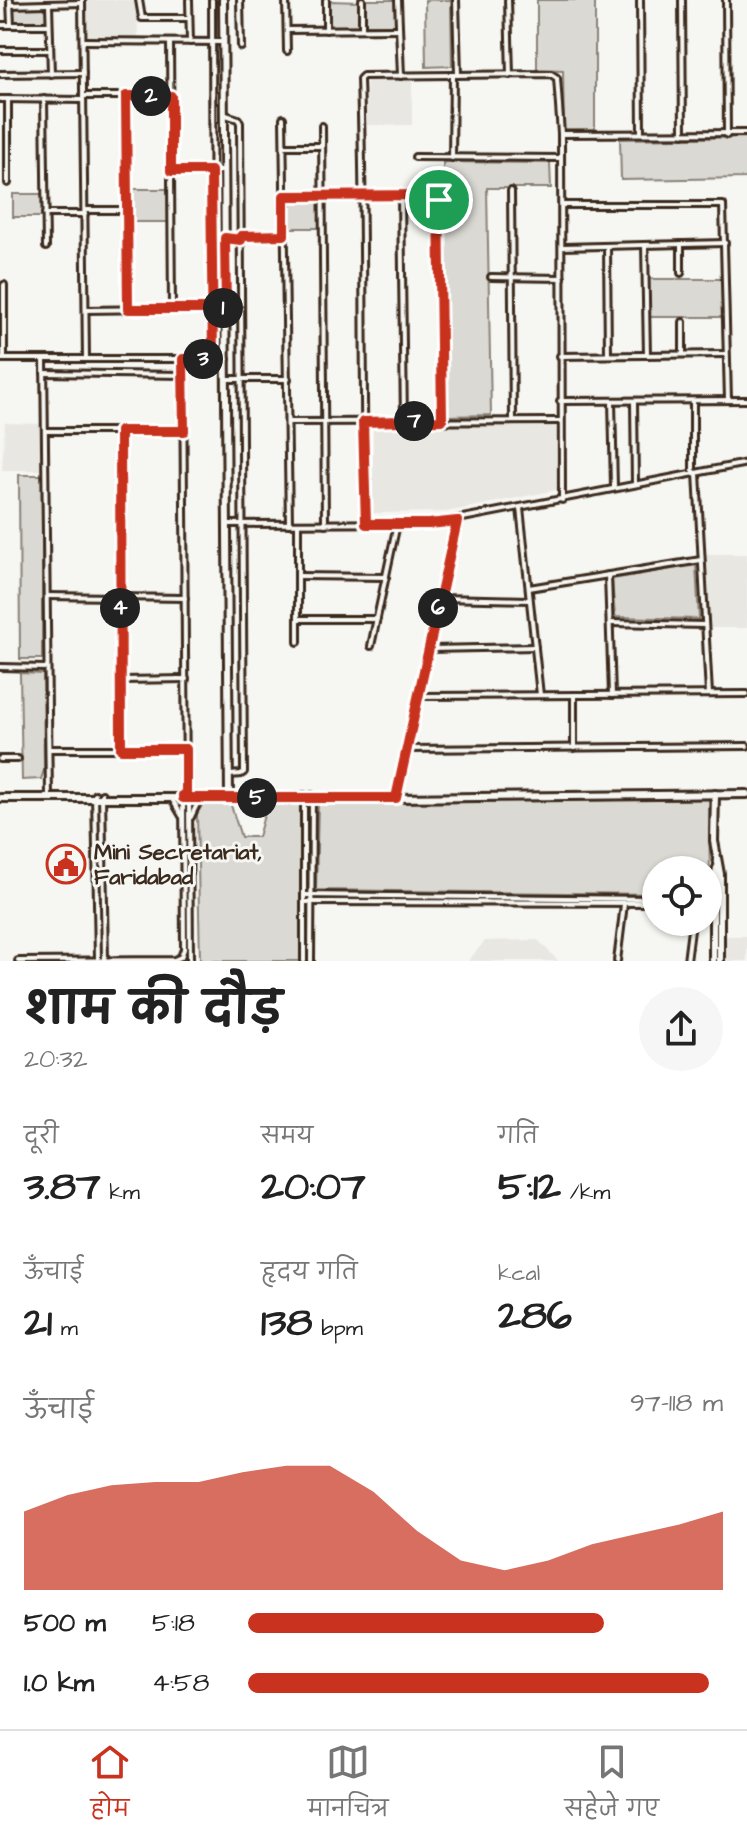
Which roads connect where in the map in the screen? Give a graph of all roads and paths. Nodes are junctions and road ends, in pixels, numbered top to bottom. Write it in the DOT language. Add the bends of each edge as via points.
graph roads {
  1 [pos="139,0"];
  2 [pos="189,0"];
  3 [pos="212,0"];
  4 [pos="223,0"];
  5 [pos="240,0"];
  6 [pos="286,0"];
  7 [pos="326,0"];
  8 [pos="362,0"];
  9 [pos="398,0"];
  10 [pos="456,0"];
  11 [pos="508,0"];
  12 [pos="640,0"];
  13 [pos="682,0"];
  14 [pos="726,0"];
  15 [pos="82,2"];
  16 [pos="10,3"];
  17 [pos="49,4"];
  18 [pos="189,18"];
  19 [pos="0,25"];
  20 [pos="11,25"];
  21 [pos="49,25"];
  22 [pos="362,29"];
  23 [pos="399,29"];
  24 [pos="287,30"];
  25 [pos="326,30"];
  26 [pos="83,41"];
  27 [pos="170,42"];
  28 [pos="190,42"];
  29 [pos="212,42"];
  30 [pos="223,42"];
  31 [pos="241,47"];
  32 [pos="0,50"];
  33 [pos="50,50"];
  34 [pos="287,51"];
  35 [pos="83,73"];
  36 [pos="0,74"];
  37 [pos="51,74"];
  38 [pos="510,75"];
  39 [pos="401,76"];
  40 [pos="456,76"];
  41 [pos="126,96"];
  42 [pos="171,96"];
  43 [pos="83,98"];
  44 [pos="0,99"];
  45 [pos="8,99"];
  46 [pos="44,99"];
  47 [pos="226,115"];
  48 [pos="283,118"];
  49 [pos="322,126"];
  50 [pos="641,133"];
  51 [pos="747,133"];
  52 [pos="561,134"];
  53 [pos="683,134"];
  54 [pos="727,135"];
  55 [pos="284,146"];
  56 [pos="322,146"];
  57 [pos="415,157"];
  58 [pos="452,158"];
  59 [pos="561,158"];
  60 [pos="171,171"];
  61 [pos="211,171"];
  62 [pos="224,171"];
  63 [pos="8,183"];
  64 [pos="511,191"];
  65 [pos="284,196"];
  66 [pos="323,196"];
  67 [pos="364,196"];
  68 [pos="401,196"];
  69 [pos="562,205"];
  70 [pos="127,210"];
  71 [pos="85,212"];
  72 [pos="45,214"];
  73 [pos="284,235"];
  74 [pos="225,238"];
  75 [pos="241,238"];
  76 [pos="725,243"];
  77 [pos="681,244"];
  78 [pos="645,245"];
  79 [pos="607,246"];
  80 [pos="46,247"];
  81 [pos="562,247"];
  82 [pos="681,273"];
  83 [pos="491,277"];
  84 [pos="512,278"];
  85 [pos="562,278"];
  86 [pos="4,285"];
  87 [pos="226,308"];
  88 [pos="128,309"];
  89 [pos="172,309"];
  90 [pos="213,309"];
  91 [pos="86,310"];
  92 [pos="683,322"];
  93 [pos="683,354"];
  94 [pos="726,354"];
  95 [pos="608,355"];
  96 [pos="647,355"];
  97 [pos="560,356"];
  98 [pos="2,359"];
  99 [pos="44,359"];
  100 [pos="86,359"];
  101 [pos="183,359"];
  102 [pos="213,359"];
  103 [pos="227,359"];
  104 [pos="44,373"];
  105 [pos="183,375"];
  106 [pos="227,379"];
  107 [pos="242,379"];
  108 [pos="288,379"];
  109 [pos="728,400"];
  110 [pos="747,400"];
  111 [pos="560,401"];
  112 [pos="612,401"];
  113 [pos="634,401"];
  114 [pos="693,401"];
  115 [pos="513,419"];
  116 [pos="442,420"];
  117 [pos="325,421"];
  118 [pos="404,421"];
  119 [pos="560,421"];
  120 [pos="289,422"];
  121 [pos="363,422"];
  122 [pos="45,431"];
  123 [pos="120,431"];
  124 [pos="184,431"];
  125 [pos="747,463"];
  126 [pos="695,472"];
  127 [pos="635,484"];
  128 [pos="614,488"];
  129 [pos="562,500"];
  130 [pos="520,508"];
  131 [pos="457,521"];
  132 [pos="243,523"];
  133 [pos="228,524"];
  134 [pos="289,524"];
  135 [pos="298,524"];
  136 [pos="325,524"];
  137 [pos="366,524"];
  138 [pos="397,524"];
  139 [pos="701,560"];
  140 [pos="608,575"];
  141 [pos="298,576"];
  142 [pos="386,577"];
  143 [pos="529,588"];
  144 [pos="47,596"];
  145 [pos="120,597"];
  146 [pos="185,598"];
  147 [pos="440,598"];
  148 [pos="530,600"];
  149 [pos="298,619"];
  150 [pos="377,619"];
  151 [pos="610,623"];
  152 [pos="705,625"];
  153 [pos="298,642"];
  154 [pos="371,646"];
  155 [pos="535,647"];
  156 [pos="429,649"];
  157 [pos="0,667"];
  158 [pos="47,668"];
  159 [pos="186,679"];
  160 [pos="121,680"];
  161 [pos="709,694"];
  162 [pos="747,694"];
  163 [pos="540,695"];
  164 [pos="574,695"];
  165 [pos="612,695"];
  166 [pos="419,696"];
  167 [pos="747,746"];
  168 [pos="574,748"];
  169 [pos="48,749"];
  170 [pos="121,749"];
  171 [pos="186,749"];
  172 [pos="407,749"];
  173 [pos="0,759"];
  174 [pos="18,759"];
  175 [pos="229,775"];
  176 [pos="715,792"];
  177 [pos="747,792"];
  178 [pos="0,796"];
  179 [pos="48,796"];
  180 [pos="96,796"];
  181 [pos="186,796"];
  182 [pos="229,796"];
  183 [pos="308,796"];
  184 [pos="396,796"];
  185 [pos="112,798"];
  186 [pos="171,798"];
  187 [pos="200,798"];
  188 [pos="103,811"];
  189 [pos="186,823"];
  190 [pos="717,856"];
  191 [pos="304,895"];
  192 [pos="311,895"];
  193 [pos="642,901"];
  194 [pos="304,902"];
  195 [pos="311,902"];
  196 [pos="642,902"];
  197 [pos="624,904"];
  198 [pos="690,936"];
  199 [pos="712,936"];
  200 [pos="720,936"];
  201 [pos="101,960"];
  202 [pos="18,961"];
  203 [pos="26,961"];
  204 [pos="33,961"];
  205 [pos="190,961"];
  206 [pos="304,961"];
  207 [pos="311,961"];
  208 [pos="617,961"];
  209 [pos="687,961"];
  210 [pos="713,961"];
  211 [pos="720,961"];
  1 -- 18 [label="street" via="142,18"];
  2 -- 18 [label="street"];
  3 -- 29 [label="street"];
  4 -- 30 [label="street"];
  5 -- 31 [label="street"];
  6 -- 24 [label="street"];
  7 -- 25 [label="street"];
  8 -- 22 [label="street"];
  9 -- 23 [label="street"];
  10 -- 40 [label="street"];
  11 -- 38 [label="street"];
  12 -- 50 [label="street"];
  13 -- 53 [label="street"];
  14 -- 54 [label="street"];
  15 -- 17 [label="street"];
  15 -- 26 [label="street"];
  16 -- 17 [label="street"];
  16 -- 20 [label="street"];
  17 -- 21 [label="street"];
  18 -- 28 [label="street"];
  19 -- 20 [label="street"];
  20 -- 21 [label="street"];
  21 -- 33 [label="street"];
  22 -- 23 [label="street"];
  22 -- 25 [label="street"];
  23 -- 39 [label="street"];
  24 -- 25 [label="street"];
  24 -- 34 [label="street"];
  26 -- 27 [label="street"];
  26 -- 35 [label="street"];
  27 -- 28 [label="street"];
  27 -- 42 [label="street"];
  28 -- 29 [label="street"];
  29 -- 30 [label="street"];
  29 -- 61 [label="street"];
  30 -- 47 [label="street"];
  32 -- 33 [label="street"];
  33 -- 37 [label="street"];
  35 -- 37 [label="street"];
  35 -- 43 [label="street"];
  36 -- 37 [label="street"];
  38 -- 40 [label="street"];
  38 -- 52 [label="street" via="557,78"];
  39 -- 40 [label="street"];
  39 -- 67 [label="street" via="360,79"];
  40 -- 58 [label="street"];
  41 -- 42 [label="street"];
  41 -- 43 [label="street"];
  41 -- 70 [label="street"];
  42 -- 60 [label="street"];
  43 -- 46 [label="street"];
  43 -- 71 [label="street"];
  44 -- 45 [label="street"];
  45 -- 46 [label="street"];
  45 -- 63 [label="street"];
  46 -- 72 [label="street"];
  47 -- 62 [label="street"];
  47 -- 75 [label="street" via="240,123"];
  48 -- 55 [label="street"];
  49 -- 56 [label="street"];
  50 -- 52 [label="street"];
  50 -- 53 [label="street"];
  51 -- 54 [label="street"];
  52 -- 59 [label="street"];
  53 -- 54 [label="street"];
  55 -- 56 [label="street"];
  55 -- 65 [label="street"];
  56 -- 66 [label="street"];
  57 -- 58 [label="street"];
  58 -- 59 [label="street"];
  59 -- 69 [label="street"];
  60 -- 61 [label="street"];
  60 -- 89 [label="street"];
  61 -- 62 [label="street"];
  61 -- 90 [label="street"];
  62 -- 74 [label="street"];
  64 -- 84 [label="street"];
  65 -- 66 [label="street"];
  65 -- 73 [label="street"];
  66 -- 67 [label="street"];
  66 -- 117 [label="street"];
  67 -- 68 [label="street"];
  67 -- 121 [label="street"];
  68 -- 116 [label="street" via="439,200"];
  68 -- 118 [label="street"];
  69 -- 76 [label="street" via="721,204"];
  69 -- 81 [label="street"];
  70 -- 71 [label="street"];
  70 -- 88 [label="street"];
  71 -- 72 [label="street"];
  71 -- 91 [label="street"];
  72 -- 80 [label="street"];
  73 -- 75 [label="street"];
  73 -- 108 [label="street"];
  74 -- 75 [label="street"];
  74 -- 87 [label="street"];
  75 -- 107 [label="street"];
  76 -- 77 [label="street"];
  76 -- 94 [label="street"];
  77 -- 78 [label="street"];
  77 -- 82 [label="street"];
  78 -- 79 [label="street"];
  78 -- 96 [label="street"];
  79 -- 81 [label="street"];
  79 -- 95 [label="street"];
  81 -- 85 [label="street"];
  83 -- 84 [label="street"];
  84 -- 85 [label="street"];
  84 -- 115 [label="street"];
  85 -- 97 [label="street"];
  86 -- 98 [label="street"];
  87 -- 90 [label="street"];
  87 -- 103 [label="street"];
  88 -- 89 [label="street"];
  88 -- 91 [label="street"];
  89 -- 90 [label="street"];
  90 -- 102 [label="street"];
  91 -- 100 [label="street"];
  92 -- 93 [label="street"];
  93 -- 94 [label="street"];
  93 -- 96 [label="street"];
  94 -- 109 [label="street"];
  95 -- 96 [label="street"];
  95 -- 97 [label="street"];
  97 -- 111 [label="street"];
  98 -- 99 [label="street"];
  99 -- 100 [label="street"];
  99 -- 104 [label="street"];
  100 -- 101 [label="street"];
  101 -- 102 [label="street"];
  101 -- 105 [label="street"];
  102 -- 103 [label="street"];
  103 -- 106 [label="street"];
  104 -- 105 [label="street"];
  104 -- 122 [label="street"];
  105 -- 124 [label="street"];
  106 -- 107 [label="street"];
  106 -- 133 [label="street"];
  107 -- 108 [label="street"];
  107 -- 132 [label="street"];
  108 -- 120 [label="street"];
  109 -- 110 [label="street"];
  109 -- 114 [label="street"];
  111 -- 112 [label="street"];
  111 -- 119 [label="street"];
  112 -- 113 [label="street"];
  112 -- 128 [label="street"];
  113 -- 114 [label="street"];
  113 -- 127 [label="street"];
  114 -- 126 [label="street"];
  115 -- 116 [label="street"];
  115 -- 119 [label="street"];
  116 -- 118 [label="street"];
  117 -- 120 [label="street"];
  117 -- 121 [label="street"];
  117 -- 136 [label="street"];
  118 -- 121 [label="street"];
  119 -- 129 [label="street"];
  120 -- 134 [label="street"];
  121 -- 137 [label="street"];
  122 -- 123 [label="street"];
  122 -- 144 [label="street"];
  123 -- 124 [label="street"];
  123 -- 145 [label="street"];
  124 -- 146 [label="street"];
  125 -- 126 [label="street"];
  126 -- 127 [label="street"];
  126 -- 139 [label="street"];
  127 -- 128 [label="street"];
  128 -- 129 [label="street"];
  129 -- 130 [label="street"];
  130 -- 131 [label="street"];
  130 -- 143 [label="street"];
  131 -- 138 [label="street"];
  131 -- 147 [label="street"];
  132 -- 133 [label="street"];
  132 -- 134 [label="street"];
  132 -- 175 [label="street" via="244,772"];
  133 -- 175 [label="street"];
  134 -- 135 [label="street"];
  135 -- 136 [label="street"];
  135 -- 141 [label="street"];
  136 -- 137 [label="street"];
  137 -- 138 [label="street"];
  138 -- 142 [label="street"];
  139 -- 140 [label="street"];
  139 -- 152 [label="street"];
  140 -- 143 [label="street"];
  140 -- 151 [label="street"];
  141 -- 142 [label="street"];
  141 -- 149 [label="street"];
  142 -- 150 [label="street"];
  143 -- 148 [label="street"];
  144 -- 145 [label="street"];
  144 -- 158 [label="street"];
  145 -- 146 [label="street"];
  145 -- 160 [label="street"];
  146 -- 159 [label="street"];
  147 -- 148 [label="street"];
  147 -- 156 [label="street"];
  148 -- 155 [label="street"];
  149 -- 150 [label="street"];
  149 -- 153 [label="street"];
  150 -- 154 [label="street"];
  151 -- 152 [label="street"];
  151 -- 165 [label="street"];
  152 -- 161 [label="street"];
  155 -- 156 [label="street"];
  155 -- 163 [label="street"];
  156 -- 166 [label="street"];
  157 -- 158 [label="street"];
  158 -- 169 [label="street"];
  159 -- 160 [label="street"];
  159 -- 171 [label="street"];
  160 -- 170 [label="street"];
  161 -- 162 [label="street"];
  161 -- 165 [label="street"];
  163 -- 164 [label="street"];
  163 -- 166 [label="street"];
  164 -- 165 [label="street"];
  164 -- 168 [label="street"];
  166 -- 172 [label="street"];
  167 -- 168 [label="street"];
  168 -- 172 [label="street"];
  169 -- 170 [label="street"];
  169 -- 179 [label="street"];
  170 -- 171 [label="street"];
  171 -- 181 [label="street"];
  172 -- 184 [label="street"];
  173 -- 174 [label="street"];
  175 -- 182 [label="street"];
  176 -- 177 [label="street"];
  176 -- 184 [label="street"];
  176 -- 190 [label="street"];
  178 -- 179 [label="street"];
  179 -- 180 [label="street"];
  180 -- 181 [label="street"];
  180 -- 185 [label="street"];
  180 -- 188 [label="street"];
  180 -- 201 [label="street"];
  181 -- 182 [label="street"];
  181 -- 186 [label="street"];
  181 -- 187 [label="street"];
  181 -- 189 [label="street"];
  182 -- 183 [label="street"];
  182 -- 187 [label="street"];
  183 -- 184 [label="street"];
  183 -- 191 [label="street"];
  183 -- 192 [label="street"];
  185 -- 186 [label="street"];
  185 -- 188 [label="street"];
  186 -- 189 [label="street"];
  187 -- 189 [label="street"];
  188 -- 201 [label="street"];
  189 -- 201 [label="street" via="181,957"];
  189 -- 205 [label="street"];
  191 -- 192 [label="street"];
  191 -- 194 [label="street"];
  192 -- 193 [label="street"];
  192 -- 195 [label="street"];
  194 -- 195 [label="street"];
  194 -- 206 [label="street"];
  195 -- 197 [label="street"];
  195 -- 207 [label="street"];
  196 -- 197 [label="street"];
  197 -- 208 [label="street"];
  198 -- 209 [label="street"];
  199 -- 210 [label="street"];
  200 -- 211 [label="street"];
  201 -- 204 [label="street"];
  202 -- 203 [label="street"];
  203 -- 204 [label="street"];
}
